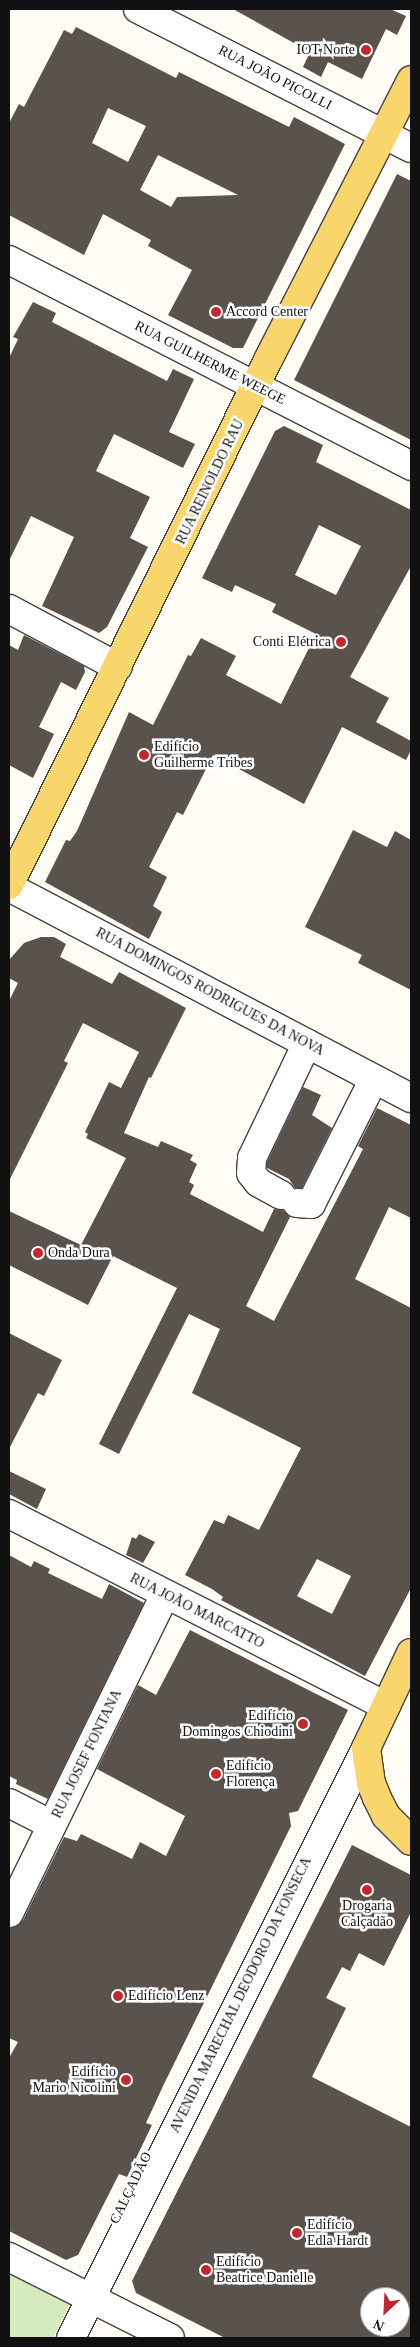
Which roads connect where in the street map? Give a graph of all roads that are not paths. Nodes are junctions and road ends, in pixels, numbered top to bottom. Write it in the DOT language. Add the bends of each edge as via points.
graph roads {
  1 [pos="138,9"];
  2 [pos="411,80"];
  3 [pos="384,134"];
  4 [pos="411,148"];
  5 [pos="9,260"];
  6 [pos="257,387"];
  7 [pos="411,466"];
  8 [pos="9,609"];
  9 [pos="118,667"];
  10 [pos="9,886"];
  11 [pos="307,1043"];
  12 [pos="374,1079"];
  13 [pos="411,1098"];
  14 [pos="9,1514"];
  15 [pos="165,1595"];
  16 [pos="411,1652"];
  17 [pos="386,1706"];
  18 [pos="366,1748"];
  19 [pos="9,1804"];
  20 [pos="52,1824"];
  21 [pos="411,1841"];
  22 [pos="9,1913"];
  23 [pos="9,2257"];
  24 [pos="90,2298"];
  25 [pos="57,2338"];
  26 [pos="71,2338"];
  27 [pos="84,2338"];
  28 [pos="170,2338"];
  1 -- 3 [label="street, RUA JOÃO PICOLLI"];
  2 -- 3 [label="main road, RUA REINOLDO RAU"];
  3 -- 4 [label="street, RUA JOÃO PICOLLI"];
  3 -- 6 [label="main road, RUA REINOLDO RAU"];
  5 -- 6 [label="street, RUA GUILHERME WEEGE"];
  6 -- 7 [label="street, RUA GUILHERME WEEGE"];
  6 -- 9 [label="main road, RUA REINOLDO RAU"];
  8 -- 9 [label="street"];
  9 -- 10 [label="main road, RUA REINOLDO RAU"];
  10 -- 11 [label="street, RUA DOMINGOS RODRIGUES DA NOVA"];
  11 -- 12 [label="street, RUA DOMINGOS RODRIGUES DA NOVA"];
  11 -- 12 [label="street" via="252,1158 251,1173 258,1182 289,1199 311,1204"];
  12 -- 13 [label="street, RUA DOMINGOS RODRIGUES DA NOVA"];
  14 -- 15 [label="street, RUA JOÃO MARCATTO"];
  15 -- 17 [label="street, RUA JOÃO MARCATTO"];
  15 -- 20 [label="street, RUA JOSEF FONTANA"];
  16 -- 17 [label="main road, AVENIDA MARECHAL DEODORO DA FONSECA"];
  17 -- 18 [label="main road, AVENIDA MARECHAL DEODORO DA FONSECA"];
  18 -- 21 [label="main road" via="371,1783 377,1798 386,1816"];
  18 -- 24 [label="street, AVENIDA MARECHAL DEODORO DA FONSECA"];
  19 -- 20 [label="street"];
  20 -- 22 [label="street, RUA JOSEF FONTANA"];
  23 -- 24 [label="street"];
  24 -- 25 [label="street"];
  24 -- 26 [label="street, AVENIDA MARECHAL DEODORO DA FONSECA"];
  24 -- 27 [label="street"];
  24 -- 28 [label="street"];
}
